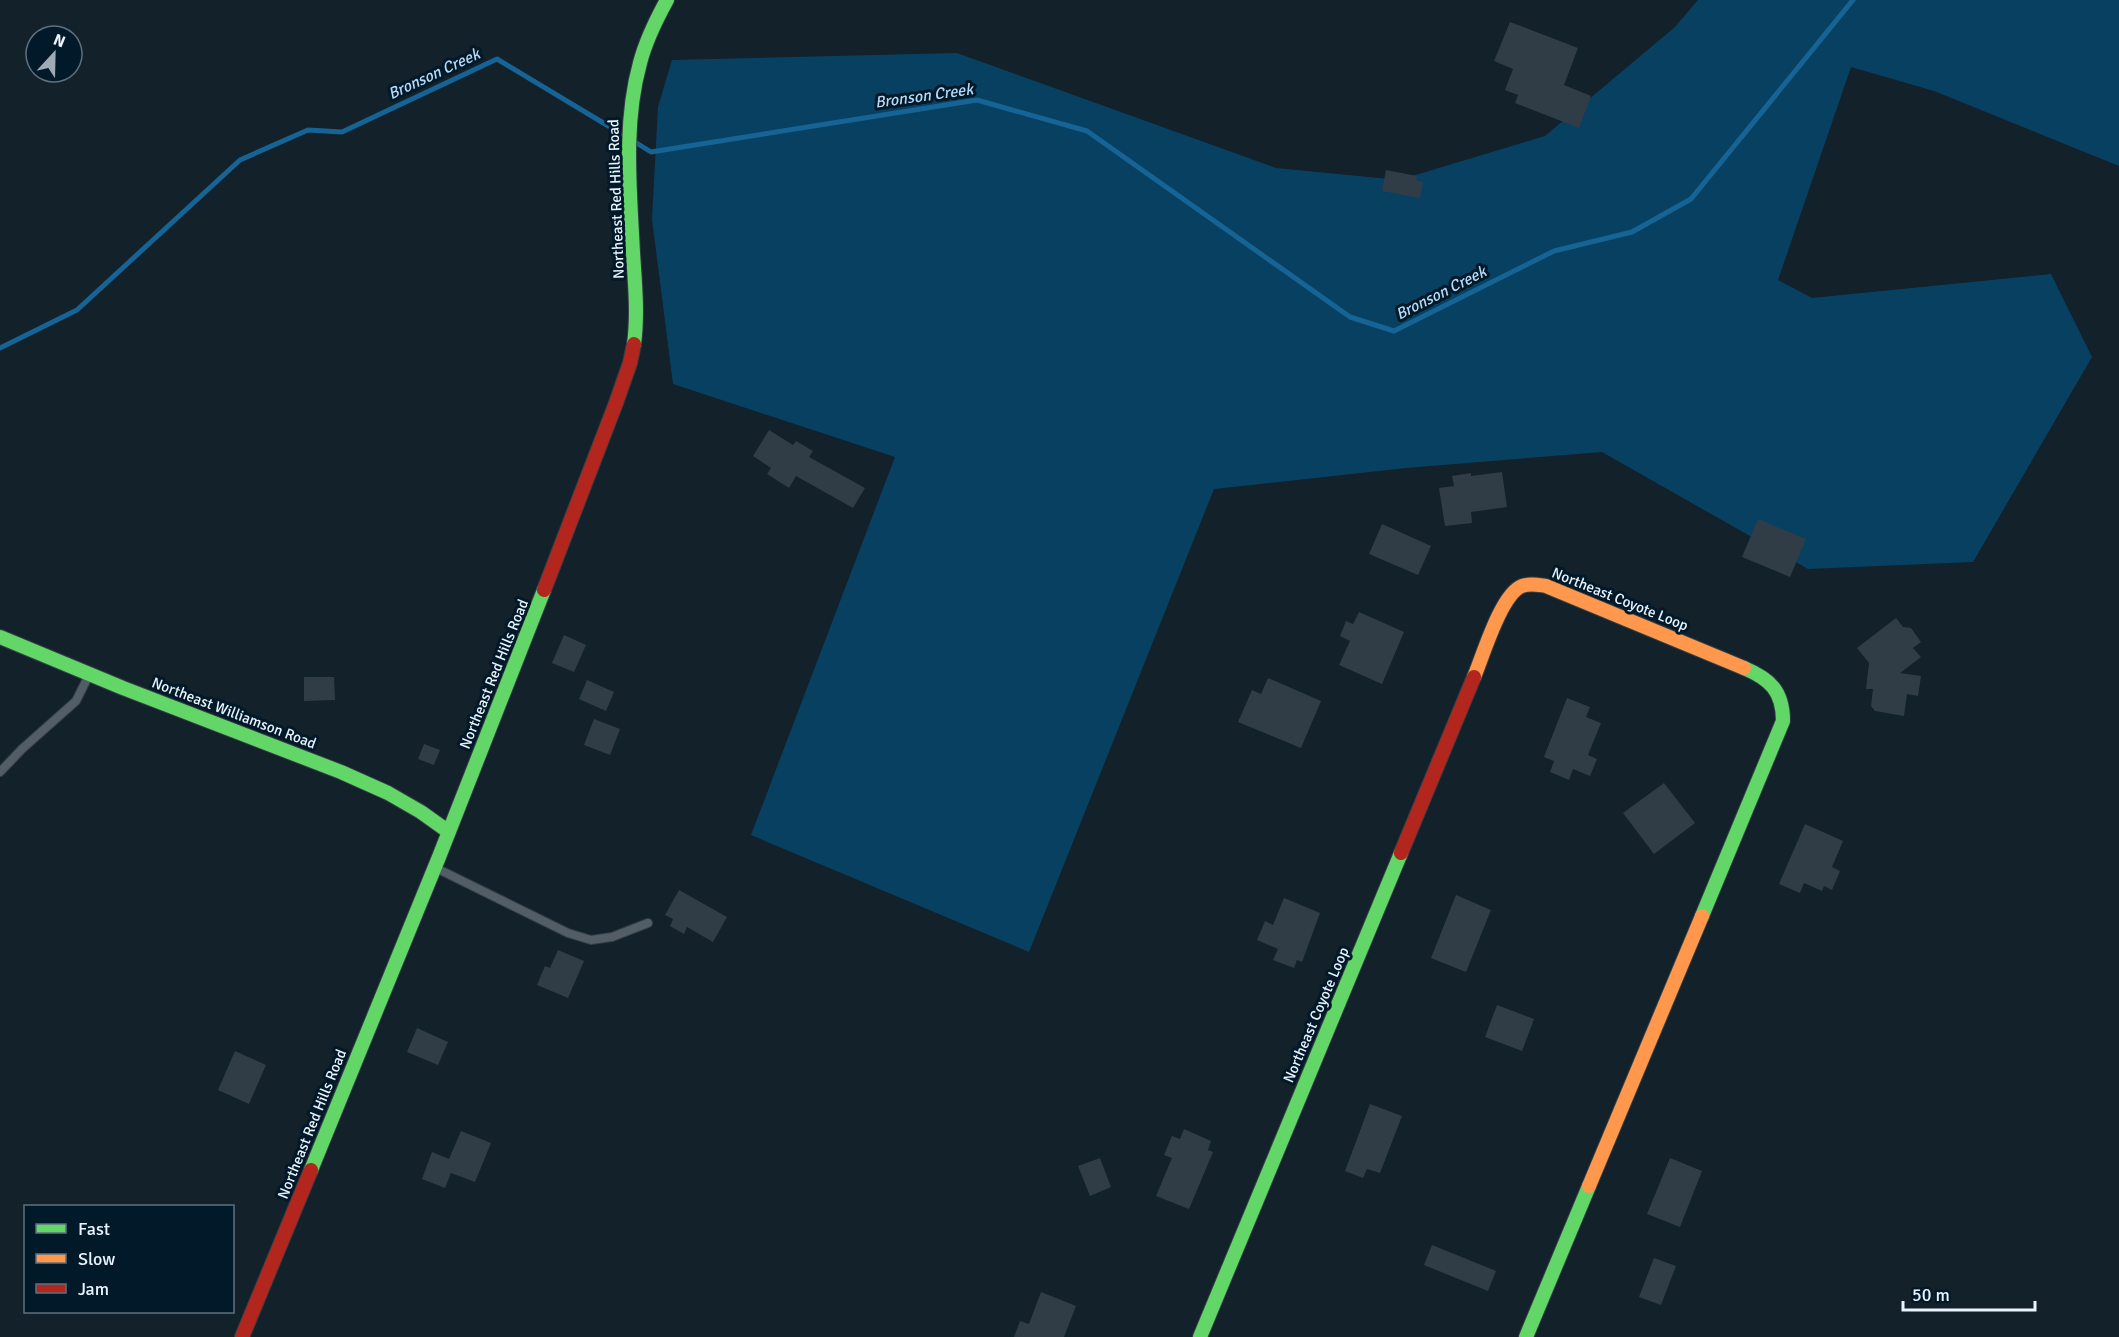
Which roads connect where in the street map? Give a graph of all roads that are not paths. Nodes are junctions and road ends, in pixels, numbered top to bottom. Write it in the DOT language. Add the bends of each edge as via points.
graph roads {
  1 [pos="667,0"];
  2 [pos="0,637"];
  3 [pos="90,674"];
  4 [pos="0,772"];
  5 [pos="449,832"];
  6 [pos="435,867"];
  7 [pos="648,923"];
  8 [pos="242,1337"];
  9 [pos="1200,1337"];
  10 [pos="1526,1337"];
  1 -- 5 [label="street, Northeast Red Hills Road" via="644,46 631,99 636,305 631,360"];
  2 -- 3 [label="street, Northeast Williamson Road"];
  3 -- 4 [label="lane" via="76,701"];
  3 -- 5 [label="street, Northeast Williamson Road" via="341,772 388,793"];
  5 -- 6 [label="street, Northeast Red Hills Road"];
  6 -- 7 [label="lane" via="568,933 591,940 612,937"];
  6 -- 8 [label="street, Northeast Red Hills Road"];
  9 -- 10 [label="street, Northeast Coyote Loop" via="1503,607 1521,585 1530,583 1546,586 1764,676 1780,694 1784,708 1783,721"];
}
